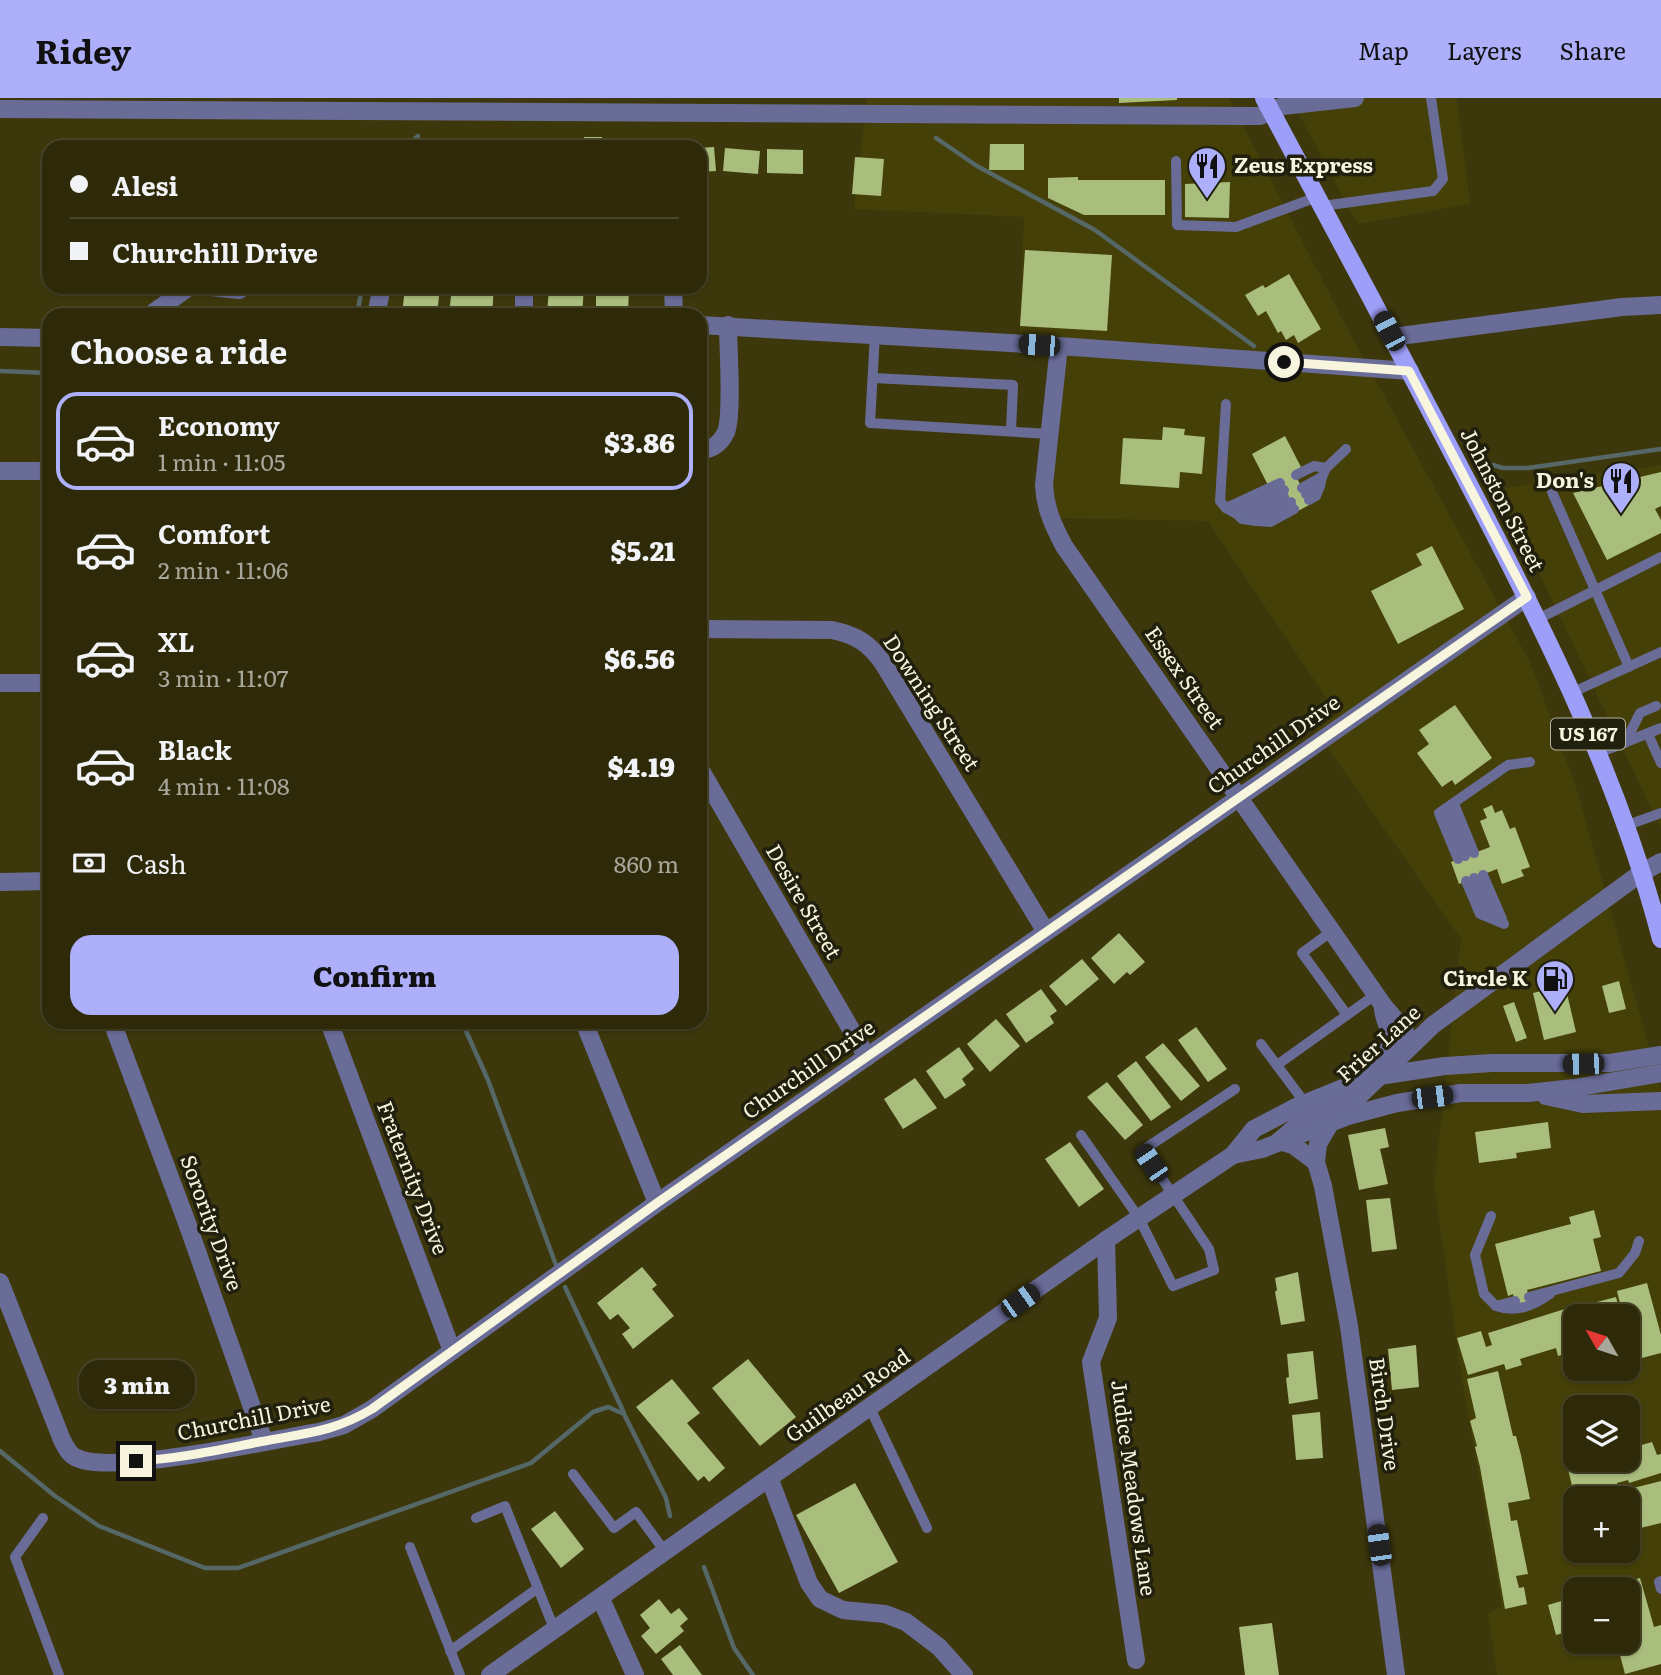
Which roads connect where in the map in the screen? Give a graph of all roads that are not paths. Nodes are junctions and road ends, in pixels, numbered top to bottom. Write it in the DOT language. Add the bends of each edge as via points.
graph roads {
  1 [pos="1354,98"];
  2 [pos="1431,98"];
  3 [pos="1268,105"];
  4 [pos="0,109"];
  5 [pos="1176,161"];
  6 [pos="1320,202"];
  7 [pos="179,294"];
  8 [pos="1661,296"];
  9 [pos="1661,305"];
  10 [pos="1622,307"];
  11 [pos="160,308"];
  12 [pos="707,325"];
  13 [pos="728,325"];
  14 [pos="875,334"];
  15 [pos="0,337"];
  16 [pos="1392,337"];
  17 [pos="42,338"];
  18 [pos="1059,346"];
  19 [pos="1409,371"];
  20 [pos="873,378"];
  21 [pos="1226,404"];
  22 [pos="1011,431"];
  23 [pos="1049,434"];
  24 [pos="707,448"];
  25 [pos="1346,449"];
  26 [pos="0,471"];
  27 [pos="42,471"];
  28 [pos="1323,477"];
  29 [pos="1552,492"];
  30 [pos="1287,496"];
  31 [pos="1226,508"];
  32 [pos="1239,516"];
  33 [pos="1661,557"];
  34 [pos="1594,591"];
  35 [pos="1527,597"];
  36 [pos="1538,619"];
  37 [pos="707,629"];
  38 [pos="1661,652"];
  39 [pos="1629,667"];
  40 [pos="42,682"];
  41 [pos="0,683"];
  42 [pos="1571,693"];
  43 [pos="1656,706"];
  44 [pos="1661,728"];
  45 [pos="1648,734"];
  46 [pos="1625,743"];
  47 [pos="1596,754"];
  48 [pos="1660,757"];
  49 [pos="1530,762"];
  50 [pos="707,781"];
  51 [pos="1239,796"];
  52 [pos="1451,807"];
  53 [pos="1661,813"];
  54 [pos="1625,826"];
  55 [pos="1661,862"];
  56 [pos="1641,873"];
  57 [pos="42,881"];
  58 [pos="0,882"];
  59 [pos="1487,908"];
  60 [pos="1332,931"];
  61 [pos="1046,932"];
  62 [pos="1661,939"];
  63 [pos="1379,1000"];
  64 [pos="1347,1015"];
  65 [pos="115,1029"];
  66 [pos="332,1029"];
  67 [pos="587,1029"];
  68 [pos="1261,1044"];
  69 [pos="1406,1050"];
  70 [pos="1661,1055"];
  71 [pos="867,1057"];
  72 [pos="1277,1065"];
  73 [pos="1661,1073"];
  74 [pos="1379,1076"];
  75 [pos="1358,1083"];
  76 [pos="1235,1089"];
  77 [pos="1528,1093"];
  78 [pos="1661,1101"];
  79 [pos="1305,1103"];
  80 [pos="1331,1122"];
  81 [pos="1081,1135"];
  82 [pos="1279,1141"];
  83 [pos="1233,1155"];
  84 [pos="1316,1162"];
  85 [pos="1173,1196"];
  86 [pos="657,1203"];
  87 [pos="1491,1216"];
  88 [pos="1139,1218"];
  89 [pos="1106,1240"];
  90 [pos="1639,1241"];
  91 [pos="0,1282"];
  92 [pos="1556,1290"];
  93 [pos="1529,1297"];
  94 [pos="1515,1301"];
  95 [pos="1496,1306"];
  96 [pos="452,1351"];
  97 [pos="870,1408"];
  98 [pos="264,1441"];
  99 [pos="573,1474"];
  100 [pos="770,1480"];
  101 [pos="43,1518"];
  102 [pos="476,1518"];
  103 [pos="927,1528"];
  104 [pos="410,1547"];
  105 [pos="666,1553"];
  106 [pos="1661,1581"];
  107 [pos="538,1588"];
  108 [pos="1661,1589"];
  109 [pos="601,1599"];
  110 [pos="555,1631"];
  111 [pos="450,1651"];
  112 [pos="1136,1660"];
  113 [pos="59,1675"];
  114 [pos="460,1675"];
  115 [pos="490,1675"];
  116 [pos="635,1675"];
  117 [pos="964,1675"];
  118 [pos="1396,1675"];
  1 -- 3 [label="street"];
  2 -- 6 [label="lane" via="1443,179 1433,191"];
  3 -- 4 [label="street" via="1260,116"];
  3 -- 6 [label="main road, Johnston Street / US 167"];
  5 -- 6 [label="lane" via="1177,225 1236,227"];
  6 -- 16 [label="main road, Johnston Street / US 167"];
  7 -- 11 [label="street"];
  8 -- 10 [label="street"];
  9 -- 10 [label="street"];
  10 -- 16 [label="street"];
  12 -- 13 [label="street"];
  13 -- 14 [label="street"];
  13 -- 24 [label="street" via="729,422 721,441"];
  14 -- 18 [label="street"];
  14 -- 20 [label="lane"];
  15 -- 17 [label="street"];
  16 -- 19 [label="main road, Johnston Street / US 167"];
  18 -- 19 [label="street"];
  18 -- 23 [label="street, Essex Street"];
  19 -- 35 [label="main road, Johnston Street / US 167"];
  20 -- 22 [label="lane" via="1013,385"];
  20 -- 22 [label="lane" via="870,423"];
  21 -- 31 [label="lane" via="1220,501"];
  22 -- 23 [label="lane"];
  23 -- 51 [label="street, Essex Street" via="1045,500 1051,523"];
  25 -- 28 [label="lane"];
  26 -- 27 [label="street"];
  28 -- 28 [label="lane" via="1316,496 1302,488"];
  29 -- 34 [label="lane"];
  30 -- 31 [label="lane"];
  30 -- 32 [label="lane"];
  30 -- 32 [label="lane" via="1256,521"];
  31 -- 32 [label="lane"];
  33 -- 34 [label="lane"];
  34 -- 36 [label="lane"];
  34 -- 39 [label="lane"];
  35 -- 36 [label="main road, Johnston Street / US 167"];
  35 -- 51 [label="street, Churchill Drive"];
  36 -- 42 [label="main road, Johnston Street / US 167"];
  37 -- 61 [label="street, Downing Street" via="832,630 868,643"];
  38 -- 39 [label="lane"];
  39 -- 42 [label="lane"];
  40 -- 41 [label="street"];
  42 -- 47 [label="main road, Johnston Street / US 167"];
  43 -- 46 [label="lane" via="1640,713"];
  44 -- 45 [label="lane"];
  45 -- 46 [label="lane"];
  45 -- 48 [label="lane"];
  46 -- 47 [label="lane"];
  47 -- 54 [label="main road, Johnston Street / US 167"];
  49 -- 52 [label="lane" via="1508,765"];
  50 -- 71 [label="street, Desire Street"];
  51 -- 60 [label="street, Essex Street"];
  51 -- 61 [label="street, Churchill Drive"];
  52 -- 52 [label="lane" via="1466,856 1440,813"];
  53 -- 54 [label="lane"];
  54 -- 56 [label="main road, Johnston Street / US 167"];
  55 -- 56 [label="street, Frier Lane"];
  56 -- 62 [label="main road, Johnston Street / US 167"];
  56 -- 69 [label="street, Frier Lane" via="1433,1025"];
  57 -- 58 [label="street"];
  59 -- 59 [label="lane" via="1504,924"];
  59 -- 59 [label="lane" via="1474,878"];
  60 -- 63 [label="street, Essex Street"];
  60 -- 64 [label="lane" via="1303,953"];
  61 -- 71 [label="street, Churchill Drive"];
  63 -- 64 [label="lane"];
  63 -- 69 [label="street, Essex Street" via="1405,1031"];
  63 -- 75 [label="street, Essex Street" via="1390,1033 1389,1046 1384,1058"];
  64 -- 72 [label="lane"];
  65 -- 98 [label="street, Sorority Drive"];
  66 -- 96 [label="street, Fraternity Drive"];
  67 -- 86 [label="street"];
  68 -- 72 [label="lane"];
  69 -- 74 [label="street, Frier Lane"];
  70 -- 74 [label="street, Guilbeau Road" via="1610,1063 1445,1066"];
  71 -- 86 [label="street, Churchill Drive"];
  72 -- 79 [label="lane"];
  73 -- 77 [label="street, Guilbeau Road"];
  74 -- 75 [label="street, Guilbeau Road"];
  74 -- 82 [label="street, Frier Lane" via="1356,1099 1306,1118"];
  75 -- 79 [label="street, Guilbeau Road"];
  76 -- 85 [label="lane" via="1143,1150"];
  77 -- 78 [label="street" via="1583,1104"];
  77 -- 80 [label="street, Guilbeau Road" via="1432,1097"];
  79 -- 83 [label="street, Guilbeau Road" via="1254,1129"];
  80 -- 82 [label="street, Guilbeau Road"];
  80 -- 84 [label="street" via="1318,1144"];
  81 -- 88 [label="lane"];
  82 -- 83 [label="street, Guilbeau Road"];
  82 -- 84 [label="street"];
  83 -- 85 [label="street, Guilbeau Road"];
  84 -- 118 [label="street, Birch Drive" via="1349,1326"];
  85 -- 88 [label="street, Guilbeau Road"];
  85 -- 88 [label="lane" via="1209,1249 1214,1270 1173,1286"];
  86 -- 96 [label="street, Churchill Drive"];
  87 -- 95 [label="lane" via="1475,1255 1485,1294"];
  88 -- 89 [label="street, Guilbeau Road"];
  89 -- 97 [label="street, Guilbeau Road"];
  89 -- 112 [label="street, Judice Meadows Lane" via="1108,1318 1091,1362"];
  90 -- 92 [label="lane" via="1619,1273"];
  91 -- 98 [label="street, Churchill Drive" via="62,1440 74,1457 110,1462 162,1460"];
  92 -- 93 [label="lane"];
  92 -- 95 [label="lane" via="1537,1304 1510,1311"];
  94 -- 95 [label="lane"];
  96 -- 98 [label="street, Churchill Drive" via="353,1420 319,1432"];
  97 -- 100 [label="street, Guilbeau Road"];
  97 -- 103 [label="lane"];
  99 -- 105 [label="lane" via="614,1528 636,1512"];
  100 -- 105 [label="street, Guilbeau Road"];
  100 -- 117 [label="street" via="809,1583 820,1599 843,1610 885,1614 906,1622 939,1647"];
  101 -- 113 [label="lane" via="15,1557"];
  102 -- 107 [label="lane" via="505,1506"];
  104 -- 111 [label="lane"];
  105 -- 109 [label="street, Guilbeau Road"];
  106 -- 108 [label="lane"];
  107 -- 110 [label="lane"];
  107 -- 111 [label="lane"];
  109 -- 110 [label="street, Guilbeau Road"];
  109 -- 116 [label="street"];
  110 -- 115 [label="street, Guilbeau Road"];
  111 -- 114 [label="lane"];
}
